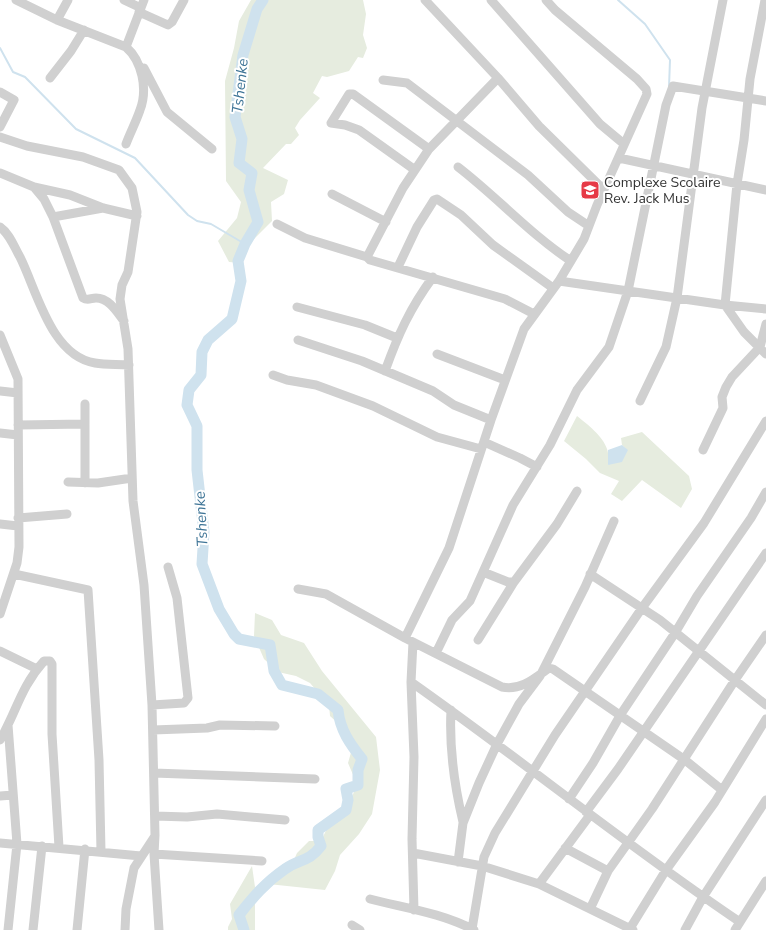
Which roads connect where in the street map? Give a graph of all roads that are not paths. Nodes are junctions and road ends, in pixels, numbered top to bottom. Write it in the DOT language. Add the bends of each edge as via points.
graph roads {
  1 [pos="16,0"];
  2 [pos="68,0"];
  3 [pos="124,0"];
  4 [pos="184,0"];
  5 [pos="425,0"];
  6 [pos="491,0"];
  7 [pos="546,0"];
  8 [pos="723,0"];
  9 [pos="765,0"];
  10 [pos="141,6"];
  11 [pos="57,20"];
  12 [pos="84,30"];
  13 [pos="126,47"];
  14 [pos="134,54"];
  15 [pos="50,78"];
  16 [pos="498,78"];
  17 [pos="383,80"];
  18 [pos="706,91"];
  19 [pos="0,92"];
  20 [pos="749,98"];
  21 [pos="766,101"];
  22 [pos="456,121"];
  23 [pos="0,127"];
  24 [pos="1,137"];
  25 [pos="126,144"];
  26 [pos="624,144"];
  27 [pos="0,148"];
  28 [pos="429,149"];
  29 [pos="212,150"];
  30 [pos="619,158"];
  31 [pos="654,166"];
  32 [pos="458,167"];
  33 [pos="416,170"];
  34 [pos="0,173"];
  35 [pos="693,175"];
  36 [pos="737,184"];
  37 [pos="34,187"];
  38 [pos="604,190"];
  39 [pos="766,190"];
  40 [pos="332,194"];
  41 [pos="103,208"];
  42 [pos="137,216"];
  43 [pos="53,217"];
  44 [pos="386,222"];
  45 [pos="277,224"];
  46 [pos="0,226"];
  47 [pos="589,226"];
  48 [pos="367,257"];
  49 [pos="571,261"];
  50 [pos="398,268"];
  51 [pos="433,277"];
  52 [pos="559,280"];
  53 [pos="553,288"];
  54 [pos="628,291"];
  55 [pos="677,298"];
  56 [pos="725,305"];
  57 [pos="296,307"];
  58 [pos="766,309"];
  59 [pos="534,314"];
  60 [pos="125,323"];
  61 [pos="766,324"];
  62 [pos="0,335"];
  63 [pos="397,338"];
  64 [pos="298,340"];
  65 [pos="760,347"];
  66 [pos="3,348"];
  67 [pos="437,354"];
  68 [pos="766,354"];
  69 [pos="129,365"];
  70 [pos="385,371"];
  71 [pos="273,375"];
  72 [pos="505,380"];
  73 [pos="0,391"];
  74 [pos="18,393"];
  75 [pos="640,402"];
  76 [pos="85,404"];
  77 [pos="491,420"];
  78 [pos="766,421"];
  79 [pos="85,424"];
  80 [pos="18,425"];
  81 [pos="0,433"];
  82 [pos="18,435"];
  83 [pos="483,446"];
  84 [pos="703,450"];
  85 [pos="537,467"];
  86 [pos="132,478"];
  87 [pos="68,482"];
  88 [pos="85,483"];
  89 [pos="578,491"];
  90 [pos="766,492"];
  91 [pos="67,514"];
  92 [pos="614,521"];
  93 [pos="18,522"];
  94 [pos="0,524"];
  95 [pos="766,553"];
  96 [pos="168,567"];
  97 [pos="483,572"];
  98 [pos="14,574"];
  99 [pos="590,574"];
  100 [pos="514,582"];
  101 [pos="298,589"];
  102 [pos="642,608"];
  103 [pos="0,614"];
  104 [pos="675,633"];
  105 [pos="766,635"];
  106 [pos="409,640"];
  107 [pos="478,640"];
  108 [pos="0,651"];
  109 [pos="699,651"];
  110 [pos="436,653"];
  111 [pos="37,669"];
  112 [pos="540,676"];
  113 [pos="735,680"];
  114 [pos="411,682"];
  115 [pos="586,690"];
  116 [pos="152,705"];
  117 [pos="766,705"];
  118 [pos="451,710"];
  119 [pos="620,714"];
  120 [pos="766,719"];
  121 [pos="8,725"];
  122 [pos="275,726"];
  123 [pos="153,730"];
  124 [pos="644,730"];
  125 [pos="0,740"];
  126 [pos="497,744"];
  127 [pos="685,760"];
  128 [pos="533,771"];
  129 [pos="154,773"];
  130 [pos="315,779"];
  131 [pos="722,790"];
  132 [pos="13,795"];
  133 [pos="0,796"];
  134 [pos="569,799"];
  135 [pos="766,800"];
  136 [pos="588,814"];
  137 [pos="155,816"];
  138 [pos="285,820"];
  139 [pos="463,823"];
  140 [pos="155,835"];
  141 [pos="0,843"];
  142 [pos="17,844"];
  143 [pos="627,844"];
  144 [pos="42,846"];
  145 [pos="59,847"];
  146 [pos="565,848"];
  147 [pos="85,849"];
  148 [pos="101,851"];
  149 [pos="413,853"];
  150 [pos="154,854"];
  151 [pos="141,856"];
  152 [pos="262,861"];
  153 [pos="458,862"];
  154 [pos="482,866"];
  155 [pos="666,870"];
  156 [pos="608,871"];
  157 [pos="766,881"];
  158 [pos="539,884"];
  159 [pos="703,897"];
  160 [pos="370,899"];
  161 [pos="590,909"];
  162 [pos="414,910"];
  163 [pos="737,926"];
  164 [pos="8,930"];
  165 [pos="33,930"];
  166 [pos="77,930"];
  167 [pos="125,930"];
  168 [pos="159,930"];
  169 [pos="473,930"];
  170 [pos="631,930"];
  171 [pos="685,930"];
  1 -- 11 [label="street"];
  2 -- 11 [label="street"];
  3 -- 10 [label="street"];
  4 -- 10 [label="street" via="168,25"];
  5 -- 16 [label="street"];
  6 -- 26 [label="street" via="600,124"];
  7 -- 26 [label="street" via="637,79 647,91"];
  8 -- 18 [label="street"];
  9 -- 20 [label="street" via="754,53"];
  10 -- 13 [label="street"];
  11 -- 12 [label="street"];
  12 -- 13 [label="street"];
  12 -- 15 [label="street"];
  13 -- 14 [label="street"];
  14 -- 25 [label="street" via="142,73 143,97 141,109"];
  14 -- 29 [label="street" via="142,64 167,112"];
  16 -- 22 [label="street"];
  16 -- 38 [label="street" via="539,126"];
  17 -- 22 [label="street" via="407,84"];
  18 -- 20 [label="street"];
  18 -- 31 [label="street" via="673,86 666,105"];
  18 -- 35 [label="street"];
  19 -- 23 [label="street" via="14,100"];
  20 -- 21 [label="street"];
  20 -- 36 [label="street"];
  22 -- 28 [label="street"];
  22 -- 47 [label="street" via="528,175 568,212"];
  24 -- 27 [label="street"];
  24 -- 42 [label="street" via="27,146 83,156 120,170 132,188"];
  26 -- 30 [label="street"];
  28 -- 33 [label="street"];
  28 -- 33 [label="street" via="353,94 346,96 330,123 359,130"];
  30 -- 31 [label="street"];
  30 -- 38 [label="street"];
  31 -- 35 [label="street"];
  31 -- 54 [label="street"];
  32 -- 49 [label="street" via="544,242"];
  33 -- 44 [label="street"];
  34 -- 37 [label="street"];
  35 -- 36 [label="street"];
  35 -- 55 [label="street"];
  36 -- 39 [label="street"];
  36 -- 56 [label="street"];
  37 -- 41 [label="street" via="70,195"];
  37 -- 43 [label="street" via="44,199"];
  38 -- 47 [label="street"];
  40 -- 44 [label="street"];
  41 -- 42 [label="street"];
  41 -- 43 [label="street"];
  42 -- 60 [label="street" via="128,272 122,285 120,299"];
  43 -- 60 [label="street" via="83,298 98,298 106,302 116,310"];
  44 -- 48 [label="street"];
  45 -- 48 [label="street" via="306,238"];
  46 -- 69 [label="street" via="5,230 26,270 59,340 77,356 86,360"];
  47 -- 49 [label="street"];
  48 -- 50 [label="street"];
  49 -- 52 [label="street"];
  50 -- 51 [label="street"];
  50 -- 53 [label="street" via="417,226 437,199 461,215 493,245"];
  51 -- 59 [label="street" via="505,299"];
  51 -- 63 [label="street" via="417,298"];
  52 -- 53 [label="street"];
  52 -- 54 [label="street"];
  53 -- 59 [label="street"];
  54 -- 55 [label="street"];
  54 -- 85 [label="street" via="609,347 577,390"];
  55 -- 56 [label="street"];
  55 -- 75 [label="street" via="666,347"];
  56 -- 58 [label="street"];
  56 -- 65 [label="street" via="744,332"];
  57 -- 63 [label="street" via="365,325"];
  59 -- 72 [label="street" via="524,329"];
  60 -- 69 [label="street"];
  61 -- 65 [label="street"];
  62 -- 66 [label="street"];
  63 -- 70 [label="street"];
  64 -- 70 [label="street" via="333,350"];
  65 -- 68 [label="street"];
  65 -- 84 [label="street" via="730,379 722,397 723,408"];
  66 -- 74 [label="street" via="18,379"];
  67 -- 72 [label="street"];
  69 -- 86 [label="street"];
  70 -- 77 [label="street" via="434,391 454,405"];
  71 -- 83 [label="street" via="316,385 373,406 437,437"];
  72 -- 77 [label="street"];
  73 -- 74 [label="street"];
  74 -- 80 [label="street"];
  76 -- 79 [label="street"];
  77 -- 83 [label="street"];
  78 -- 102 [label="street" via="704,523"];
  79 -- 80 [label="street"];
  79 -- 88 [label="street"];
  80 -- 82 [label="street"];
  81 -- 82 [label="street"];
  82 -- 93 [label="street"];
  83 -- 85 [label="street" via="520,458"];
  83 -- 106 [label="street" via="449,548"];
  85 -- 97 [label="street" via="513,505"];
  86 -- 88 [label="street"];
  86 -- 116 [label="street" via="144,585"];
  87 -- 88 [label="street"];
  89 -- 100 [label="street"];
  90 -- 104 [label="street"];
  91 -- 93 [label="street"];
  92 -- 99 [label="street"];
  93 -- 94 [label="street"];
  93 -- 98 [label="street" via="19,547"];
  95 -- 109 [label="street"];
  96 -- 116 [label="street" via="177,598 188,698 181,704"];
  97 -- 100 [label="street"];
  97 -- 110 [label="street" via="470,601 452,620"];
  98 -- 103 [label="street"];
  98 -- 148 [label="street" via="88,590 99,760"];
  99 -- 102 [label="street"];
  99 -- 112 [label="street"];
  100 -- 107 [label="street"];
  101 -- 106 [label="street" via="326,594"];
  102 -- 104 [label="street"];
  102 -- 115 [label="street"];
  104 -- 109 [label="street"];
  104 -- 119 [label="street"];
  105 -- 113 [label="street"];
  106 -- 110 [label="street"];
  106 -- 114 [label="street"];
  108 -- 111 [label="street"];
  109 -- 113 [label="street"];
  109 -- 124 [label="street"];
  110 -- 112 [label="street" via="502,687 520,686"];
  111 -- 121 [label="street" via="25,686"];
  111 -- 145 [label="street" via="47,660 52,664 52,734"];
  112 -- 115 [label="street" via="551,668"];
  112 -- 126 [label="street" via="522,700"];
  113 -- 117 [label="street"];
  113 -- 127 [label="street"];
  114 -- 118 [label="street"];
  114 -- 149 [label="street" via="414,757"];
  115 -- 119 [label="street"];
  115 -- 128 [label="street"];
  116 -- 123 [label="street"];
  118 -- 126 [label="street"];
  118 -- 139 [label="street" via="452,773"];
  119 -- 124 [label="street"];
  119 -- 134 [label="street"];
  120 -- 131 [label="street"];
  121 -- 125 [label="street"];
  121 -- 132 [label="street"];
  122 -- 123 [label="street" via="220,725"];
  123 -- 129 [label="street"];
  124 -- 127 [label="street"];
  124 -- 136 [label="street"];
  126 -- 128 [label="street"];
  126 -- 139 [label="street"];
  127 -- 131 [label="street"];
  127 -- 143 [label="street"];
  128 -- 134 [label="street"];
  128 -- 154 [label="street" via="495,833"];
  129 -- 130 [label="street"];
  129 -- 137 [label="street"];
  131 -- 155 [label="street"];
  132 -- 133 [label="street"];
  132 -- 142 [label="street"];
  134 -- 136 [label="street"];
  135 -- 159 [label="street"];
  136 -- 143 [label="street"];
  136 -- 146 [label="street"];
  137 -- 138 [label="street" via="188,817 217,814"];
  137 -- 140 [label="street"];
  139 -- 153 [label="street"];
  140 -- 150 [label="street"];
  140 -- 151 [label="street"];
  141 -- 142 [label="street"];
  142 -- 144 [label="street"];
  142 -- 164 [label="street"];
  143 -- 155 [label="street"];
  143 -- 156 [label="street"];
  144 -- 145 [label="street"];
  144 -- 165 [label="street"];
  145 -- 147 [label="street"];
  146 -- 156 [label="street"];
  146 -- 158 [label="street"];
  147 -- 148 [label="street"];
  147 -- 166 [label="street"];
  148 -- 151 [label="street"];
  149 -- 153 [label="street"];
  149 -- 162 [label="street"];
  150 -- 152 [label="street"];
  150 -- 168 [label="street"];
  151 -- 167 [label="street" via="132,874"];
  153 -- 154 [label="street"];
  154 -- 158 [label="street"];
  154 -- 169 [label="street"];
  155 -- 159 [label="street"];
  155 -- 170 [label="street"];
  156 -- 161 [label="street"];
  157 -- 163 [label="street"];
  158 -- 161 [label="street"];
  159 -- 163 [label="street"];
  159 -- 171 [label="street"];
  160 -- 162 [label="street"];
  161 -- 170 [label="street"];
  162 -- 169 [label="street" via="446,918"];
}
